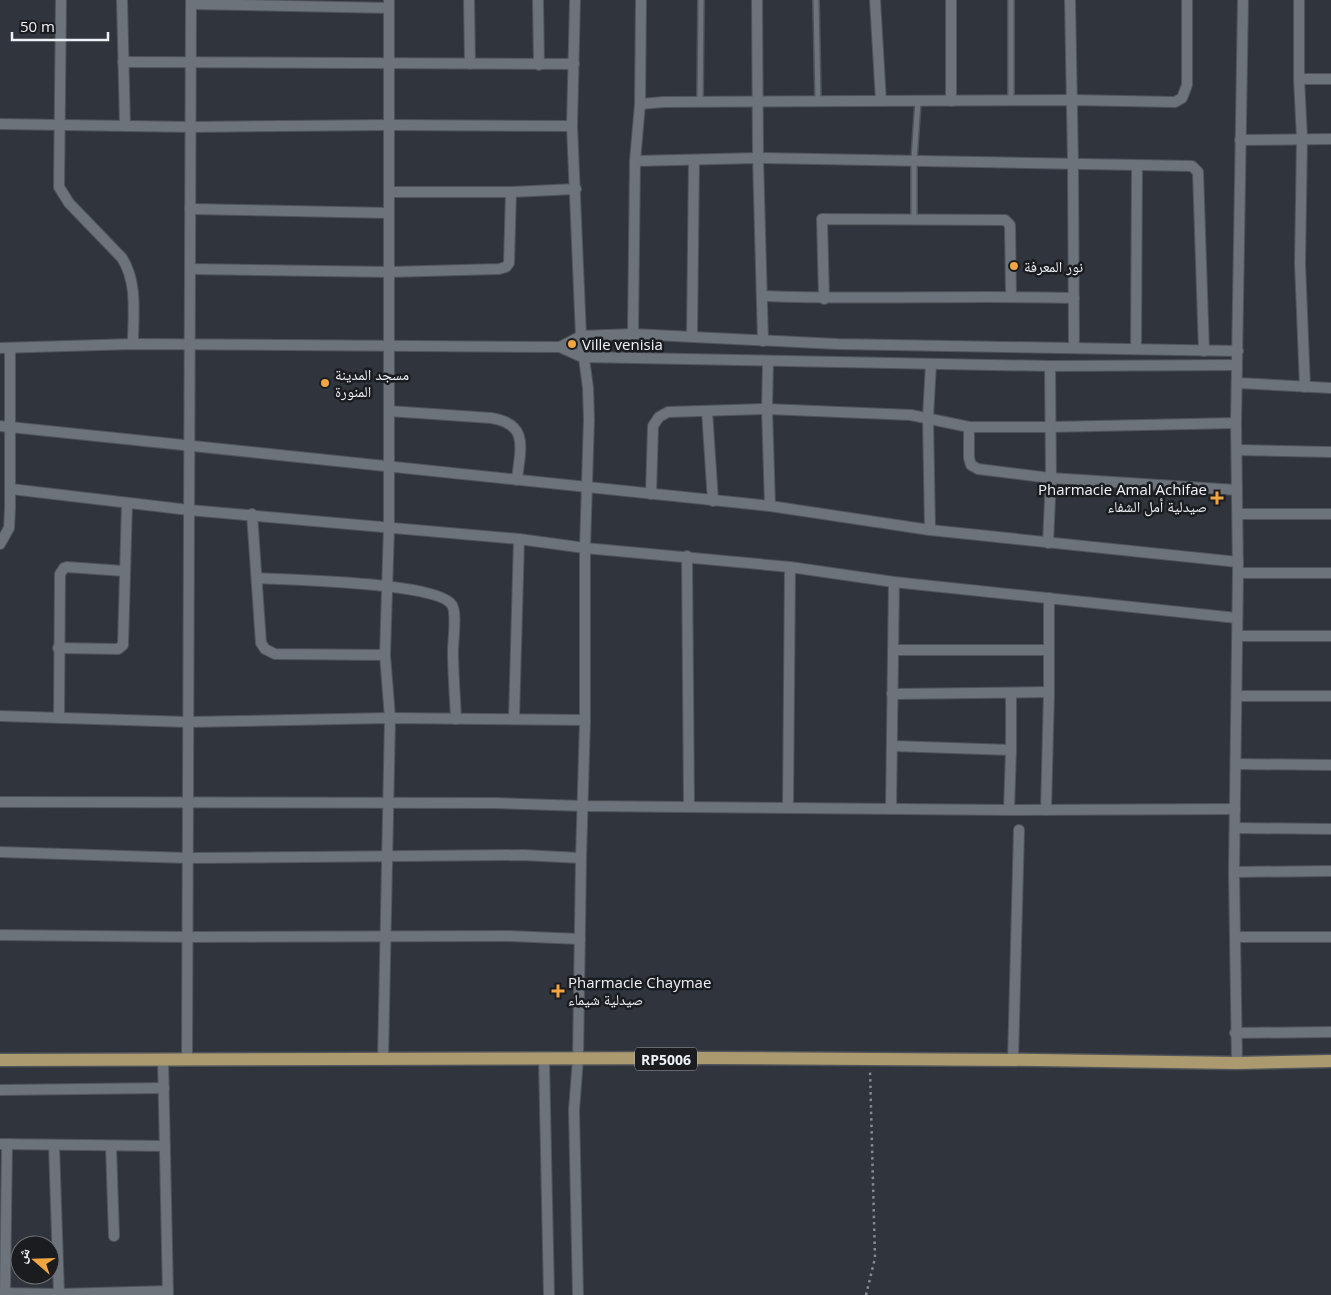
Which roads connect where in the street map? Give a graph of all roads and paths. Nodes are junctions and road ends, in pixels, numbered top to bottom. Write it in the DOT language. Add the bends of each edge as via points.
graph roads {
  1 [pos="61,0"];
  2 [pos="122,0"];
  3 [pos="468,0"];
  4 [pos="538,0"];
  5 [pos="575,0"];
  6 [pos="641,0"];
  7 [pos="701,0"];
  8 [pos="757,0"];
  9 [pos="816,0"];
  10 [pos="875,0"];
  11 [pos="951,0"];
  12 [pos="1011,0"];
  13 [pos="1070,0"];
  14 [pos="1187,0"];
  15 [pos="1243,0"];
  16 [pos="1299,0"];
  17 [pos="191,2"];
  18 [pos="323,3"];
  19 [pos="389,4"];
  20 [pos="123,62"];
  21 [pos="191,62"];
  22 [pos="389,64"];
  23 [pos="470,64"];
  24 [pos="574,64"];
  25 [pos="539,65"];
  26 [pos="1299,78"];
  27 [pos="1331,79"];
  28 [pos="1011,100"];
  29 [pos="1072,100"];
  30 [pos="818,101"];
  31 [pos="881,101"];
  32 [pos="918,101"];
  33 [pos="952,101"];
  34 [pos="700,102"];
  35 [pos="758,102"];
  36 [pos="640,104"];
  37 [pos="0,124"];
  38 [pos="60,124"];
  39 [pos="389,124"];
  40 [pos="125,126"];
  41 [pos="572,126"];
  42 [pos="191,127"];
  43 [pos="1302,138"];
  44 [pos="1331,139"];
  45 [pos="1240,140"];
  46 [pos="758,158"];
  47 [pos="694,160"];
  48 [pos="914,160"];
  49 [pos="636,162"];
  50 [pos="1074,163"];
  51 [pos="1137,165"];
  52 [pos="576,189"];
  53 [pos="389,192"];
  54 [pos="511,192"];
  55 [pos="190,209"];
  56 [pos="389,213"];
  57 [pos="914,220"];
  58 [pos="190,269"];
  59 [pos="389,272"];
  60 [pos="762,296"];
  61 [pos="1011,296"];
  62 [pos="824,298"];
  63 [pos="1074,298"];
  64 [pos="633,334"];
  65 [pos="581,336"];
  66 [pos="692,336"];
  67 [pos="762,341"];
  68 [pos="133,344"];
  69 [pos="190,344"];
  70 [pos="389,344"];
  71 [pos="560,346"];
  72 [pos="5,348"];
  73 [pos="1074,348"];
  74 [pos="1136,349"];
  75 [pos="1204,351"];
  76 [pos="1238,351"];
  77 [pos="582,357"];
  78 [pos="768,361"];
  79 [pos="931,364"];
  80 [pos="1237,365"];
  81 [pos="1050,366"];
  82 [pos="1237,383"];
  83 [pos="1305,387"];
  84 [pos="1331,388"];
  85 [pos="767,408"];
  86 [pos="389,411"];
  87 [pos="707,411"];
  88 [pos="928,417"];
  89 [pos="1236,423"];
  90 [pos="0,426"];
  91 [pos="11,427"];
  92 [pos="969,427"];
  93 [pos="1050,427"];
  94 [pos="189,447"];
  95 [pos="1238,450"];
  96 [pos="1331,452"];
  97 [pos="389,468"];
  98 [pos="1051,478"];
  99 [pos="517,480"];
  100 [pos="587,488"];
  101 [pos="11,489"];
  102 [pos="1236,490"];
  103 [pos="651,494"];
  104 [pos="713,501"];
  105 [pos="127,503"];
  106 [pos="770,506"];
  107 [pos="189,510"];
  108 [pos="252,514"];
  109 [pos="1238,514"];
  110 [pos="1331,514"];
  111 [pos="389,528"];
  112 [pos="930,530"];
  113 [pos="519,539"];
  114 [pos="1048,543"];
  115 [pos="0,544"];
  116 [pos="585,548"];
  117 [pos="687,556"];
  118 [pos="1238,562"];
  119 [pos="790,566"];
  120 [pos="124,571"];
  121 [pos="1238,573"];
  122 [pos="1331,573"];
  123 [pos="257,578"];
  124 [pos="894,582"];
  125 [pos="386,586"];
  126 [pos="1049,598"];
  127 [pos="1237,618"];
  128 [pos="1238,636"];
  129 [pos="1331,636"];
  130 [pos="58,648"];
  131 [pos="893,650"];
  132 [pos="1049,650"];
  133 [pos="385,655"];
  134 [pos="1049,692"];
  135 [pos="1011,693"];
  136 [pos="892,694"];
  137 [pos="1237,696"];
  138 [pos="1331,696"];
  139 [pos="0,716"];
  140 [pos="59,718"];
  141 [pos="390,718"];
  142 [pos="456,719"];
  143 [pos="514,719"];
  144 [pos="585,720"];
  145 [pos="188,722"];
  146 [pos="893,746"];
  147 [pos="1011,750"];
  148 [pos="1236,764"];
  149 [pos="1331,765"];
  150 [pos="0,802"];
  151 [pos="389,802"];
  152 [pos="188,803"];
  153 [pos="584,806"];
  154 [pos="689,807"];
  155 [pos="788,808"];
  156 [pos="891,809"];
  157 [pos="1009,810"];
  158 [pos="1046,810"];
  159 [pos="1235,810"];
  160 [pos="1236,828"];
  161 [pos="1331,829"];
  162 [pos="1019,830"];
  163 [pos="0,852"];
  164 [pos="387,855"];
  165 [pos="188,858"];
  166 [pos="581,858"];
  167 [pos="1234,872"];
  168 [pos="1331,872"];
  169 [pos="0,934"];
  170 [pos="386,936"];
  171 [pos="188,937"];
  172 [pos="1236,937"];
  173 [pos="1331,937"];
  174 [pos="580,939"];
  175 [pos="1331,1032"];
  176 [pos="1235,1033"];
  177 [pos="163,1059"];
  178 [pos="187,1059"];
  179 [pos="544,1059"];
  180 [pos="578,1059"];
  181 [pos="0,1060"];
  182 [pos="383,1060"];
  183 [pos="869,1060"];
  184 [pos="1013,1060"];
  185 [pos="1331,1061"];
  186 [pos="1236,1063"];
  187 [pos="164,1088"];
  188 [pos="0,1090"];
  189 [pos="3,1144"];
  190 [pos="54,1145"];
  191 [pos="111,1146"];
  192 [pos="165,1146"];
  193 [pos="114,1236"];
  194 [pos="3,1293"];
  195 [pos="168,1293"];
  196 [pos="59,1294"];
  197 [pos="549,1295"];
  198 [pos="578,1295"];
  199 [pos="866,1295"];
  1 -- 38 [label="street"];
  2 -- 20 [label="street"];
  3 -- 23 [label="street"];
  4 -- 25 [label="street"];
  5 -- 24 [label="street"];
  6 -- 36 [label="street"];
  7 -- 34 [label="lane"];
  8 -- 35 [label="street"];
  9 -- 30 [label="lane"];
  10 -- 31 [label="street"];
  11 -- 33 [label="street"];
  12 -- 28 [label="lane"];
  13 -- 29 [label="street"];
  14 -- 29 [label="street" via="1187,85 1182,98 1175,102"];
  15 -- 45 [label="street"];
  16 -- 26 [label="street"];
  17 -- 18 [label="street"];
  17 -- 21 [label="street"];
  18 -- 19 [label="street"];
  19 -- 22 [label="street"];
  20 -- 21 [label="street"];
  20 -- 40 [label="street"];
  21 -- 22 [label="street"];
  21 -- 42 [label="street"];
  22 -- 23 [label="street"];
  22 -- 39 [label="street"];
  23 -- 25 [label="street"];
  24 -- 25 [label="street"];
  24 -- 41 [label="street"];
  26 -- 27 [label="street"];
  26 -- 43 [label="street"];
  28 -- 29 [label="street"];
  28 -- 33 [label="street"];
  29 -- 50 [label="street"];
  30 -- 31 [label="street"];
  30 -- 35 [label="street"];
  31 -- 32 [label="street"];
  32 -- 33 [label="street"];
  32 -- 48 [label="lane"];
  34 -- 35 [label="street"];
  34 -- 36 [label="street"];
  35 -- 46 [label="street"];
  36 -- 49 [label="street"];
  37 -- 38 [label="street"];
  38 -- 40 [label="street"];
  38 -- 68 [label="street" via="59,187 69,203 128,268 132,279"];
  39 -- 41 [label="street"];
  39 -- 42 [label="street"];
  39 -- 53 [label="street"];
  40 -- 42 [label="street"];
  41 -- 52 [label="street"];
  42 -- 55 [label="street"];
  43 -- 44 [label="street"];
  43 -- 45 [label="street"];
  43 -- 83 [label="street" via="1300,263"];
  45 -- 76 [label="street"];
  46 -- 47 [label="street"];
  46 -- 48 [label="street"];
  46 -- 60 [label="street"];
  47 -- 49 [label="street"];
  47 -- 66 [label="street"];
  48 -- 50 [label="street"];
  48 -- 57 [label="lane"];
  49 -- 64 [label="street"];
  50 -- 51 [label="street"];
  50 -- 63 [label="street"];
  51 -- 74 [label="street"];
  51 -- 75 [label="street" via="1192,166 1198,172"];
  52 -- 54 [label="street"];
  52 -- 65 [label="street"];
  53 -- 54 [label="street"];
  53 -- 56 [label="street"];
  54 -- 59 [label="street" via="509,263 506,267"];
  55 -- 56 [label="street"];
  55 -- 58 [label="street"];
  56 -- 59 [label="street"];
  57 -- 61 [label="street" via="1008,221"];
  57 -- 62 [label="street" via="822,219"];
  58 -- 59 [label="street"];
  58 -- 69 [label="street"];
  59 -- 70 [label="street"];
  60 -- 62 [label="street"];
  60 -- 67 [label="street"];
  61 -- 62 [label="street"];
  61 -- 63 [label="street"];
  63 -- 73 [label="street"];
  64 -- 65 [label="street"];
  64 -- 66 [label="street"];
  65 -- 71 [label="street"];
  65 -- 77 [label="street"];
  66 -- 67 [label="street"];
  67 -- 73 [label="street"];
  68 -- 69 [label="street"];
  68 -- 72 [label="street"];
  69 -- 70 [label="street"];
  69 -- 94 [label="street"];
  70 -- 71 [label="street"];
  70 -- 86 [label="street"];
  71 -- 77 [label="street"];
  72 -- 91 [label="street"];
  73 -- 74 [label="street"];
  74 -- 75 [label="street"];
  75 -- 76 [label="street"];
  76 -- 80 [label="street"];
  77 -- 78 [label="street"];
  77 -- 100 [label="street" via="589,403"];
  78 -- 79 [label="street"];
  78 -- 85 [label="street"];
  79 -- 81 [label="street"];
  79 -- 88 [label="street"];
  80 -- 81 [label="street"];
  80 -- 82 [label="street"];
  81 -- 93 [label="street"];
  82 -- 83 [label="street"];
  82 -- 89 [label="street"];
  83 -- 84 [label="street"];
  85 -- 87 [label="street"];
  85 -- 88 [label="street"];
  85 -- 106 [label="street"];
  86 -- 97 [label="street"];
  86 -- 99 [label="street" via="491,418 512,425 518,430 521,440"];
  87 -- 103 [label="street" via="668,412 656,420 653,426"];
  87 -- 104 [label="street"];
  88 -- 92 [label="street"];
  88 -- 112 [label="street"];
  89 -- 93 [label="street"];
  89 -- 95 [label="street"];
  90 -- 91 [label="street"];
  91 -- 94 [label="street"];
  91 -- 101 [label="street"];
  92 -- 93 [label="street"];
  92 -- 98 [label="street" via="971,465 978,469"];
  93 -- 98 [label="street"];
  94 -- 97 [label="street"];
  94 -- 107 [label="street"];
  95 -- 96 [label="street"];
  95 -- 102 [label="street"];
  97 -- 99 [label="street"];
  97 -- 111 [label="street"];
  98 -- 102 [label="street"];
  98 -- 114 [label="street"];
  99 -- 100 [label="street"];
  100 -- 103 [label="street"];
  100 -- 116 [label="street"];
  101 -- 105 [label="street"];
  101 -- 115 [label="street" via="9,528"];
  102 -- 109 [label="street"];
  103 -- 104 [label="street"];
  104 -- 106 [label="street"];
  105 -- 107 [label="street"];
  105 -- 120 [label="street"];
  106 -- 112 [label="street"];
  107 -- 108 [label="street"];
  107 -- 145 [label="street"];
  108 -- 111 [label="street"];
  108 -- 123 [label="street"];
  109 -- 110 [label="street"];
  109 -- 118 [label="street"];
  111 -- 113 [label="street"];
  111 -- 125 [label="street"];
  112 -- 114 [label="street"];
  113 -- 116 [label="street"];
  113 -- 143 [label="street"];
  114 -- 118 [label="street"];
  116 -- 117 [label="street"];
  116 -- 144 [label="street"];
  117 -- 119 [label="street"];
  117 -- 154 [label="street"];
  118 -- 121 [label="street"];
  119 -- 124 [label="street"];
  119 -- 155 [label="street"];
  120 -- 130 [label="street" via="124,643 121,647"];
  120 -- 130 [label="street" via="67,567 62,571 59,578"];
  121 -- 122 [label="street"];
  121 -- 127 [label="street"];
  123 -- 125 [label="street"];
  123 -- 133 [label="street" via="261,642 269,652"];
  124 -- 126 [label="street"];
  124 -- 131 [label="street"];
  125 -- 133 [label="street"];
  125 -- 142 [label="street" via="444,598 453,608"];
  126 -- 127 [label="street"];
  126 -- 132 [label="street"];
  127 -- 128 [label="street"];
  128 -- 129 [label="street"];
  128 -- 137 [label="street"];
  130 -- 140 [label="street"];
  131 -- 132 [label="street"];
  131 -- 136 [label="street"];
  132 -- 134 [label="street"];
  133 -- 141 [label="street"];
  134 -- 135 [label="street"];
  134 -- 158 [label="street"];
  135 -- 136 [label="street"];
  135 -- 147 [label="street"];
  136 -- 146 [label="street"];
  137 -- 138 [label="street"];
  137 -- 148 [label="street"];
  139 -- 140 [label="street"];
  140 -- 145 [label="street"];
  141 -- 142 [label="street"];
  141 -- 145 [label="street"];
  141 -- 151 [label="street"];
  142 -- 143 [label="street"];
  143 -- 144 [label="street"];
  144 -- 153 [label="street"];
  145 -- 152 [label="street"];
  146 -- 147 [label="street"];
  146 -- 156 [label="street"];
  147 -- 157 [label="street"];
  148 -- 149 [label="street"];
  148 -- 159 [label="street"];
  150 -- 152 [label="street"];
  151 -- 152 [label="street"];
  151 -- 153 [label="street"];
  151 -- 164 [label="street"];
  152 -- 165 [label="street"];
  153 -- 154 [label="street"];
  153 -- 166 [label="street"];
  154 -- 155 [label="street"];
  155 -- 156 [label="street"];
  156 -- 157 [label="street"];
  157 -- 158 [label="street"];
  158 -- 159 [label="street"];
  159 -- 160 [label="street"];
  160 -- 161 [label="street"];
  160 -- 167 [label="street"];
  162 -- 184 [label="street"];
  163 -- 165 [label="street"];
  164 -- 165 [label="street"];
  164 -- 166 [label="street"];
  164 -- 170 [label="street"];
  165 -- 171 [label="street"];
  166 -- 174 [label="street"];
  167 -- 168 [label="street"];
  167 -- 172 [label="street"];
  169 -- 171 [label="street"];
  170 -- 171 [label="street"];
  170 -- 174 [label="street"];
  170 -- 182 [label="street"];
  171 -- 178 [label="street"];
  172 -- 173 [label="street"];
  172 -- 176 [label="street"];
  174 -- 180 [label="street"];
  175 -- 176 [label="street"];
  176 -- 186 [label="street"];
  177 -- 178 [label="main road, RP5006"];
  177 -- 181 [label="main road, RP5006"];
  177 -- 187 [label="street"];
  178 -- 182 [label="main road, RP5006"];
  179 -- 180 [label="main road, RP5006"];
  179 -- 182 [label="main road, RP5006"];
  179 -- 197 [label="street"];
  180 -- 183 [label="main road, RP5006"];
  180 -- 198 [label="street" via="574,1110"];
  183 -- 184 [label="main road, RP5006"];
  183 -- 199 [label="path" via="874,1258"];
  184 -- 186 [label="main road, RP5006"];
  185 -- 186 [label="main road, RP5006"];
  187 -- 188 [label="street"];
  187 -- 192 [label="street"];
  189 -- 190 [label="street"];
  189 -- 194 [label="street"];
  190 -- 191 [label="street"];
  190 -- 196 [label="street"];
  191 -- 192 [label="street"];
  191 -- 193 [label="street"];
  192 -- 195 [label="street"];
  194 -- 196 [label="street"];
  195 -- 196 [label="street"];
}
